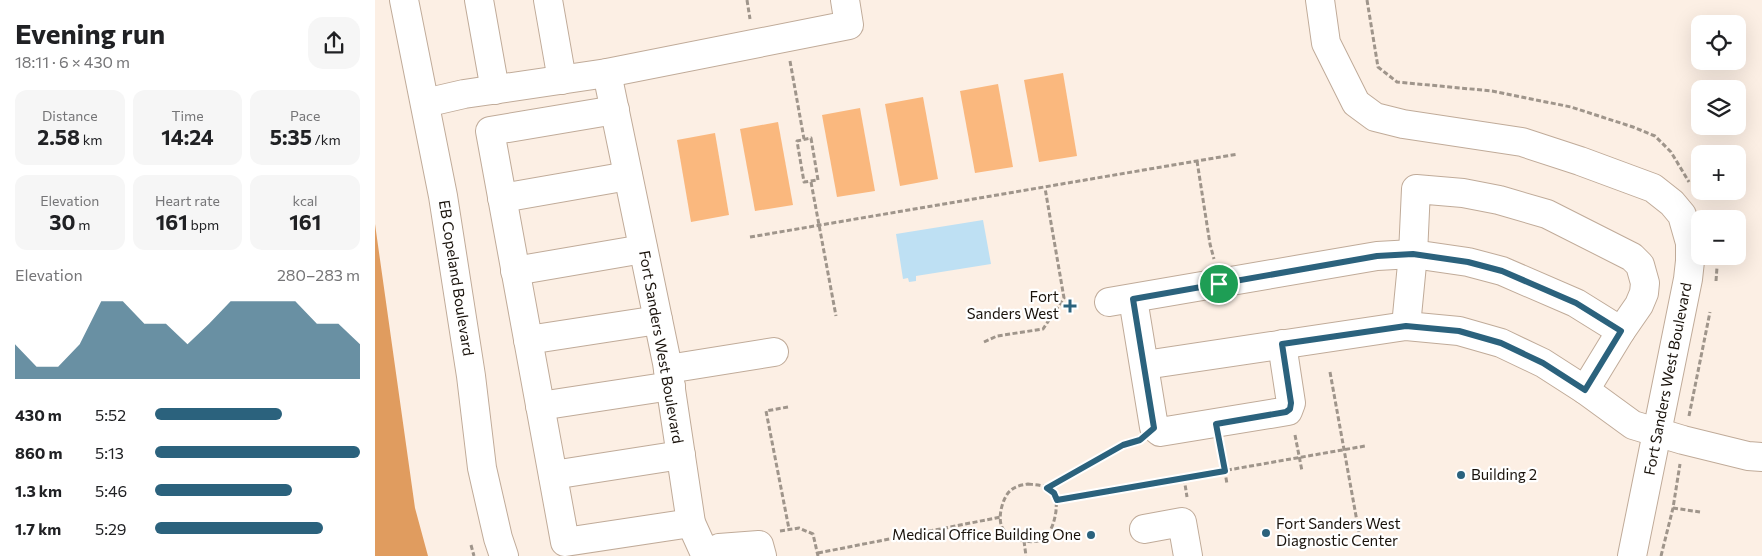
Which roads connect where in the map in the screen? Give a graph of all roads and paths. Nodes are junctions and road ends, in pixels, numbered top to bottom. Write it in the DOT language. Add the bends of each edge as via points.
graph roads {
  1 [pos="404,0"];
  2 [pos="479,0"];
  3 [pos="549,0"];
  4 [pos="747,0"];
  5 [pos="845,0"];
  6 [pos="1320,0"];
  7 [pos="1367,0"];
  8 [pos="750,19"];
  9 [pos="785,37"];
  10 [pos="607,72"];
  11 [pos="561,80"];
  12 [pos="495,90"];
  13 [pos="425,103"];
  14 [pos="615,110"];
  15 [pos="804,139"];
  16 [pos="1238,154"];
  17 [pos="1197,161"];
  18 [pos="628,176"];
  19 [pos="811,182"];
  20 [pos="1690,183"];
  21 [pos="1045,188"];
  22 [pos="502,198"];
  23 [pos="819,226"];
  24 [pos="750,237"];
  25 [pos="643,249"];
  26 [pos="1413,254"];
  27 [pos="1716,265"];
  28 [pos="515,271"];
  29 [pos="1715,282"];
  30 [pos="1219,284"];
  31 [pos="1710,309"];
  32 [pos="836,316"];
  33 [pos="658,320"];
  34 [pos="1406,326"];
  35 [pos="1621,331"];
  36 [pos="528,340"];
  37 [pos="984,342"];
  38 [pos="1282,344"];
  39 [pos="774,352"];
  40 [pos="1145,365"];
  41 [pos="1330,372"];
  42 [pos="669,377"];
  43 [pos="1585,390"];
  44 [pos="540,406"];
  45 [pos="788,407"];
  46 [pos="1290,409"];
  47 [pos="1216,424"];
  48 [pos="1154,428"];
  49 [pos="1657,434"];
  50 [pos="1683,440"];
  51 [pos="1365,446"];
  52 [pos="1344,450"];
  53 [pos="681,455"];
  54 [pos="1762,457"];
  55 [pos="1300,458"];
  56 [pos="1225,471"];
  57 [pos="1302,471"];
  58 [pos="553,475"];
  59 [pos="1227,484"];
  60 [pos="1047,488"];
  61 [pos="1057,500"];
  62 [pos="1643,503"];
  63 [pos="1673,508"];
  64 [pos="1700,512"];
  65 [pos="1001,517"];
  66 [pos="691,523"];
  67 [pos="789,529"];
  68 [pos="1144,529"];
  69 [pos="779,532"];
  70 [pos="1360,538"];
  71 [pos="1024,541"];
  72 [pos="704,555"];
  73 [pos="818,555"];
  74 [pos="505,556"];
  75 [pos="762,556"];
  76 [pos="1026,556"];
  77 [pos="1187,556"];
  78 [pos="1631,556"];
  79 [pos="1661,556"];
  1 -- 13 [label="lane, EB Copeland Boulevard"];
  2 -- 12 [label="lane"];
  3 -- 11 [label="lane"];
  4 -- 8 [label="path"];
  5 -- 9 [label="lane" via="849,25"];
  6 -- 49 [label="lane, Fort Sanders West Boulevard" via="1326,43 1356,103 1375,117 1522,142 1653,188 1682,215 1690,243 1690,261"];
  7 -- 20 [label="path" via="1377,66 1397,82 1491,91 1571,107 1633,127 1655,136 1671,152"];
  9 -- 10 [label="lane"];
  9 -- 15 [label="path"];
  10 -- 11 [label="lane"];
  10 -- 14 [label="lane, Fort Sanders West Boulevard"];
  11 -- 12 [label="lane"];
  12 -- 13 [label="lane"];
  13 -- 74 [label="lane, EB Copeland Boulevard" via="443,196 482,468"];
  14 -- 18 [label="lane, Fort Sanders West Boulevard"];
  14 -- 22 [label="lane" via="490,131"];
  15 -- 19 [label="path" via="797,140 804,182"];
  15 -- 19 [label="path" via="811,138 818,180"];
  16 -- 17 [label="path"];
  17 -- 21 [label="path"];
  17 -- 30 [label="path"];
  18 -- 22 [label="lane"];
  18 -- 25 [label="lane, Fort Sanders West Boulevard"];
  19 -- 23 [label="path"];
  21 -- 23 [label="path"];
  21 -- 37 [label="path" via="1064,298 1043,328 997,336"];
  22 -- 28 [label="lane"];
  23 -- 24 [label="path"];
  23 -- 32 [label="path"];
  25 -- 28 [label="lane"];
  25 -- 33 [label="lane, Fort Sanders West Boulevard"];
  26 -- 30 [label="lane" via="1377,256"];
  26 -- 34 [label="lane"];
  26 -- 35 [label="lane" via="1502,271 1576,303"];
  26 -- 35 [label="lane" via="1416,189 1463,193 1547,214 1632,257 1640,265 1644,293"];
  27 -- 29 [label="path"];
  28 -- 36 [label="lane"];
  30 -- 40 [label="lane" via="1121,300"];
  31 -- 50 [label="path"];
  33 -- 36 [label="lane"];
  33 -- 42 [label="lane, Fort Sanders West Boulevard"];
  34 -- 38 [label="lane"];
  34 -- 43 [label="lane" via="1459,331 1501,343 1543,363"];
  35 -- 43 [label="lane"];
  36 -- 44 [label="lane"];
  38 -- 40 [label="lane"];
  38 -- 46 [label="lane"];
  39 -- 42 [label="lane"];
  40 -- 48 [label="lane"];
  41 -- 52 [label="path"];
  42 -- 44 [label="lane"];
  42 -- 53 [label="lane, Fort Sanders West Boulevard"];
  43 -- 49 [label="lane" via="1633,425"];
  44 -- 58 [label="lane"];
  45 -- 67 [label="path" via="766,411"];
  46 -- 47 [label="lane"];
  46 -- 55 [label="path"];
  47 -- 48 [label="lane" via="1163,433"];
  47 -- 56 [label="path"];
  48 -- 60 [label="path" via="1140,440 1123,445"];
  49 -- 50 [label="lane"];
  49 -- 62 [label="lane, Fort Sanders West Boulevard"];
  50 -- 54 [label="lane"];
  50 -- 63 [label="path"];
  51 -- 52 [label="path"];
  52 -- 55 [label="path"];
  52 -- 70 [label="path"];
  53 -- 58 [label="lane"];
  53 -- 66 [label="lane, Fort Sanders West Boulevard"];
  55 -- 56 [label="path"];
  55 -- 57 [label="path"];
  56 -- 59 [label="path"];
  56 -- 61 [label="path"];
  58 -- 66 [label="lane" via="565,542"];
  60 -- 61 [label="path"];
  60 -- 65 [label="path" via="1028,484 1017,486 1006,496"];
  61 -- 71 [label="path" via="1049,533 1041,540"];
  62 -- 63 [label="path"];
  62 -- 78 [label="lane, Fort Sanders West Boulevard"];
  63 -- 64 [label="path"];
  63 -- 79 [label="path"];
  65 -- 71 [label="path" via="1001,528"];
  65 -- 73 [label="path"];
  66 -- 72 [label="lane, Fort Sanders West Boulevard"];
  67 -- 69 [label="path"];
  67 -- 73 [label="path" via="799,528 813,534"];
  68 -- 77 [label="lane" via="1182,522"];
  71 -- 76 [label="path"];
  72 -- 75 [label="lane, Fort Sanders West Boulevard" via="719,548 759,545"];
}
